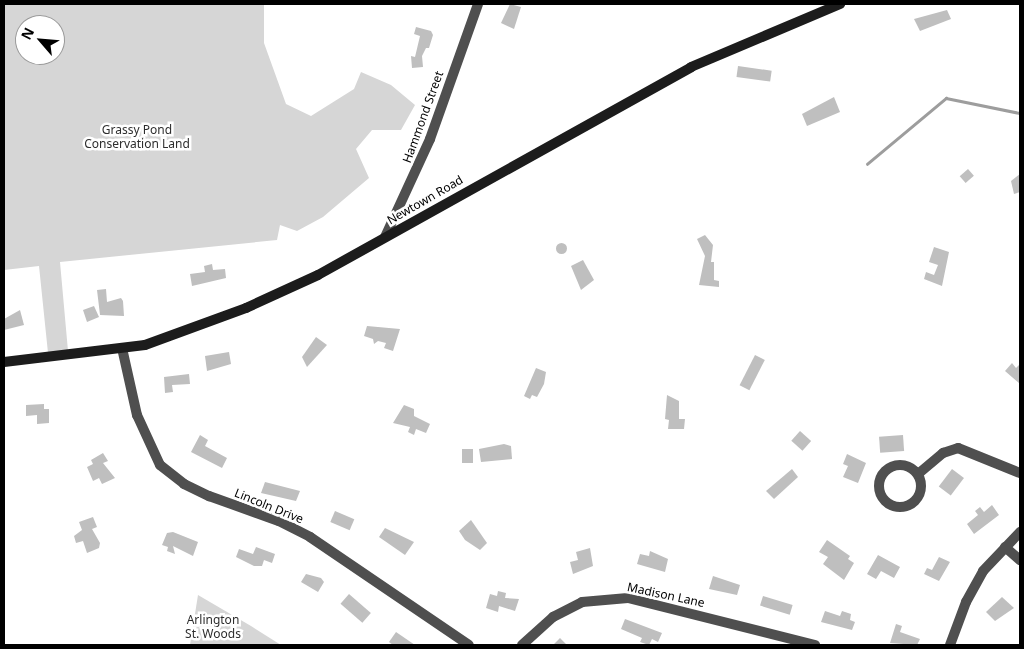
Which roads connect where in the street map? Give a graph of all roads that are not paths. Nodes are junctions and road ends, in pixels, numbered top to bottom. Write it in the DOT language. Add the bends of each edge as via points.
graph roads {
  1 [pos="478,4"];
  2 [pos="840,4"];
  3 [pos="385,237"];
  4 [pos="122,348"];
  5 [pos="4,362"];
  6 [pos="1020,473"];
  7 [pos="918,474"];
  8 [pos="1020,532"];
  9 [pos="1005,547"];
  10 [pos="1020,560"];
  11 [pos="469,645"];
  12 [pos="522,645"];
  13 [pos="815,645"];
  14 [pos="950,645"];
  1 -- 3 [label="street, Hammond Street" via="430,139"];
  2 -- 3 [label="street, Newtown Road" via="691,67"];
  3 -- 4 [label="street, Newtown Road" via="246,308 145,345"];
  4 -- 5 [label="street, Newtown Road"];
  4 -- 11 [label="street, Lincoln Drive" via="138,415 160,465 184,484 209,496 280,521 310,537"];
  6 -- 7 [label="street" via="958,448 943,453"];
  7 -- 7 [label="street" via="921,491 911,504 895,507 882,498 879,482 888,468 904,465"];
  8 -- 9 [label="street"];
  9 -- 10 [label="street"];
  9 -- 14 [label="street" via="971,592"];
  12 -- 13 [label="street, Madison Lane" via="553,617 582,602 628,598"];
}
